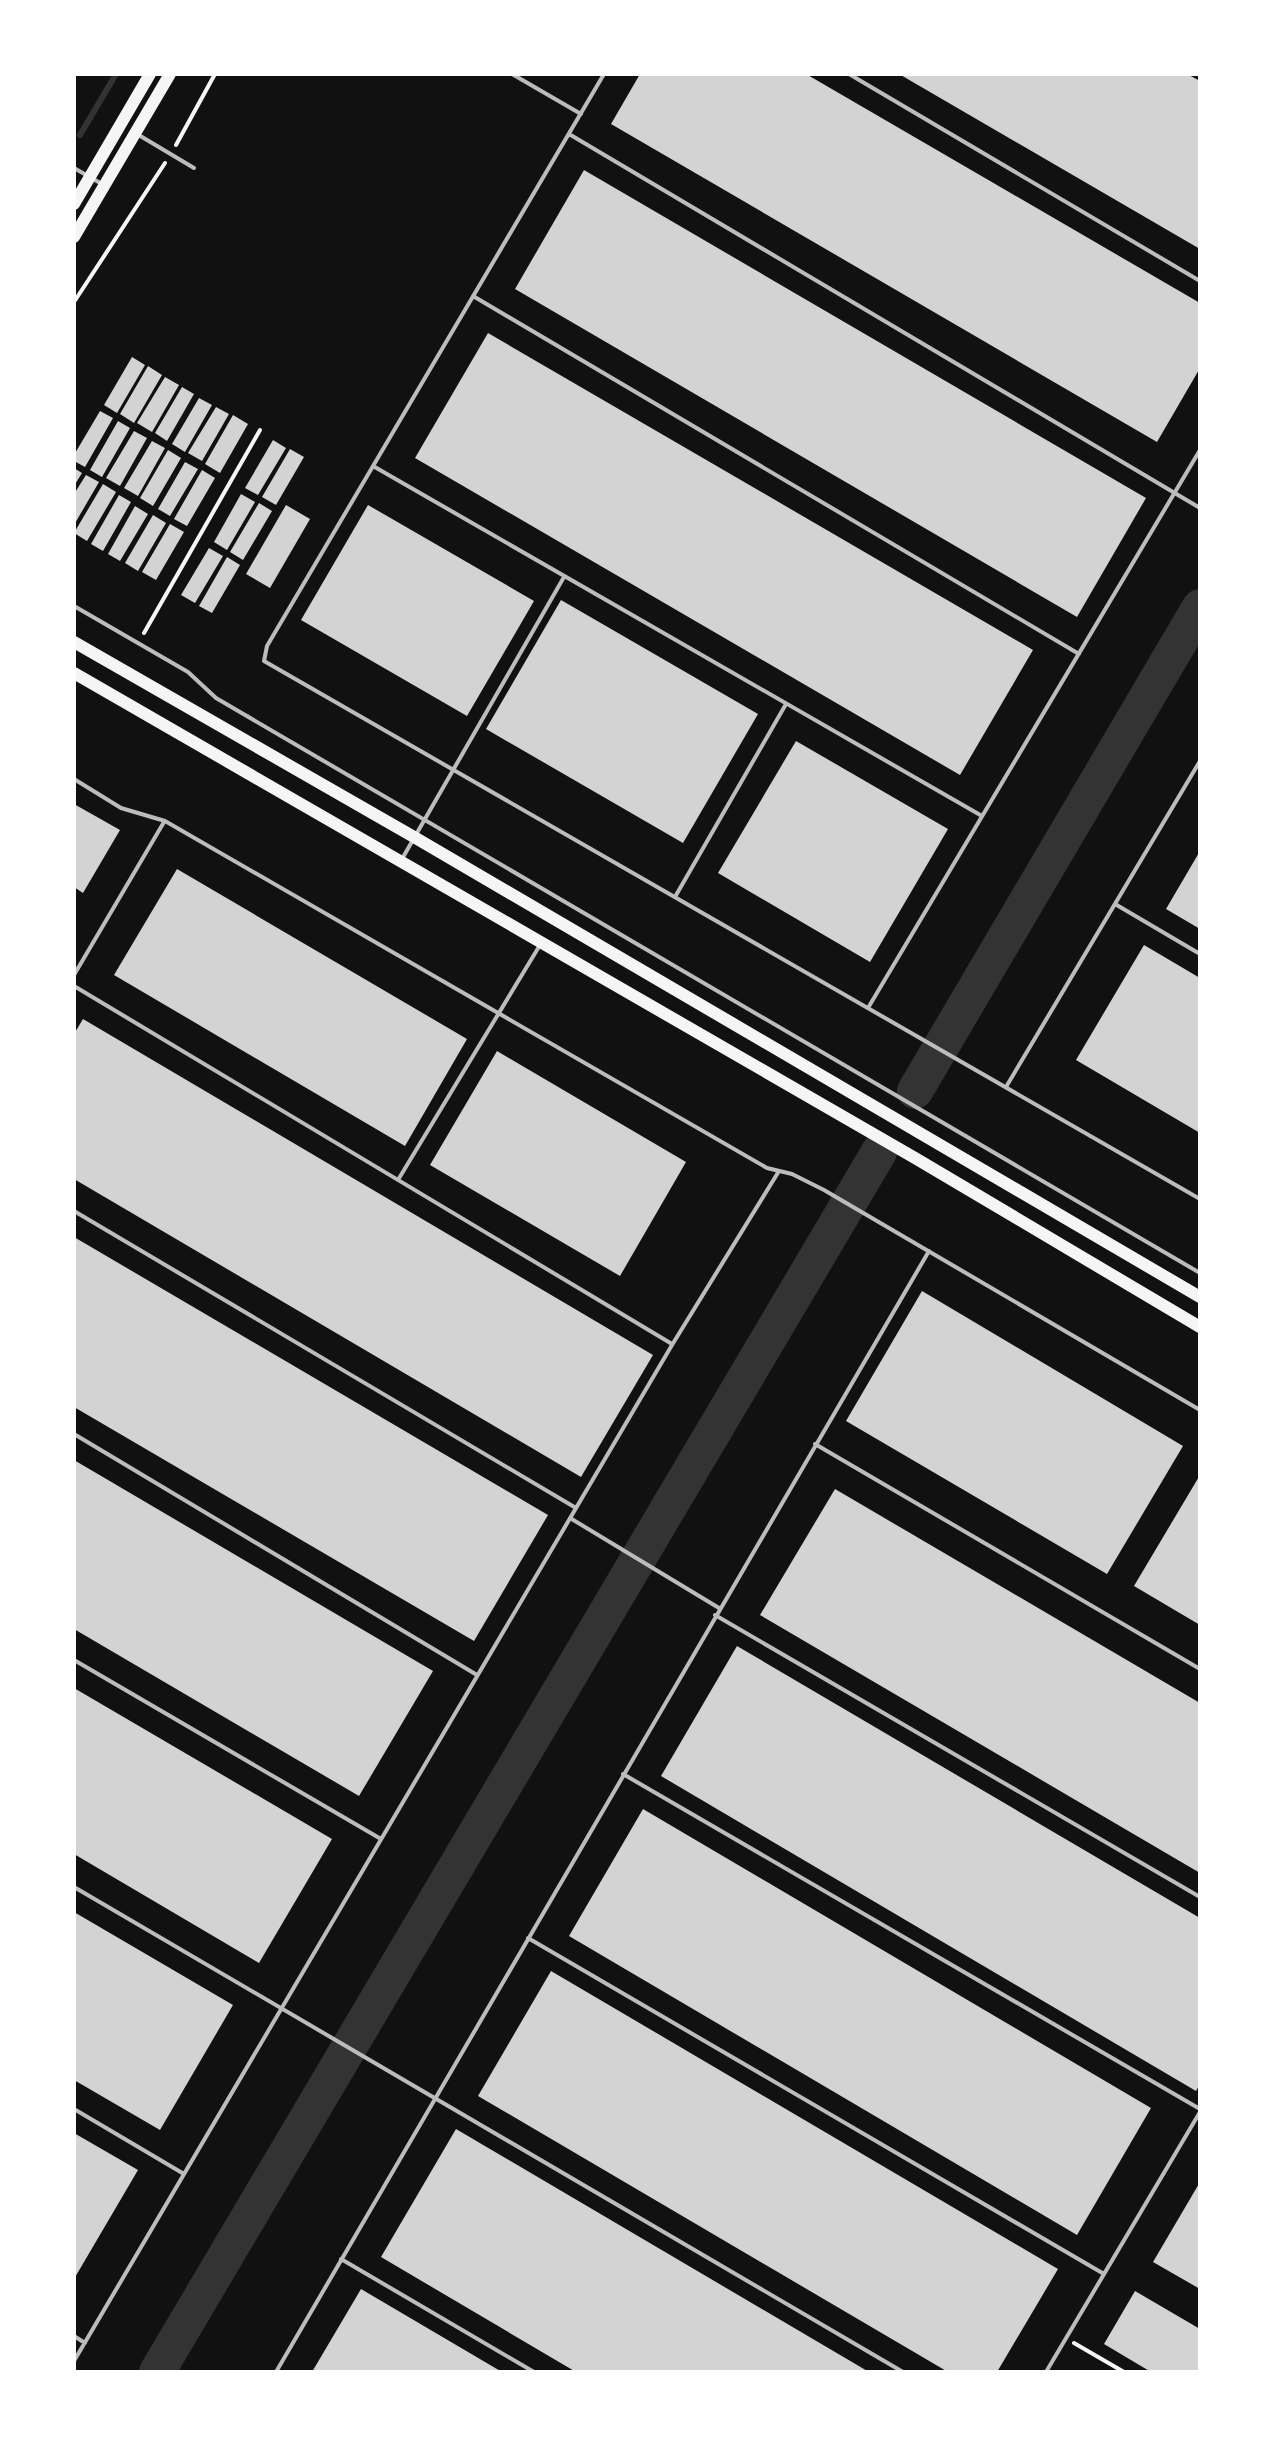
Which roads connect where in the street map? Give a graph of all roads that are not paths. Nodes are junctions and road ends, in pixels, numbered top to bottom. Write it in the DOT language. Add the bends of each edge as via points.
graph roads {
  1 [pos="150,74"];
  2 [pos="170,74"];
  3 [pos="512,74"];
  4 [pos="604,74"];
  5 [pos="849,74"];
  6 [pos="581,114"];
  7 [pos="135,133"];
  8 [pos="569,134"];
  9 [pos="74,168"];
  10 [pos="194,168"];
  11 [pos="90,177"];
  12 [pos="104,185"];
  13 [pos="74,204"];
  14 [pos="74,237"];
  15 [pos="1200,281"];
  16 [pos="473,296"];
  17 [pos="1200,450"];
  18 [pos="373,466"];
  19 [pos="1175,493"];
  20 [pos="1200,508"];
  21 [pos="564,577"];
  22 [pos="74,606"];
  23 [pos="74,642"];
  24 [pos="1079,654"];
  25 [pos="74,673"];
  26 [pos="786,704"];
  27 [pos="1200,761"];
  28 [pos="453,770"];
  29 [pos="74,779"];
  30 [pos="982,816"];
  31 [pos="165,821"];
  32 [pos="423,821"];
  33 [pos="414,837"];
  34 [pos="400,861"];
  35 [pos="675,897"];
  36 [pos="1115,904"];
  37 [pos="541,943"];
  38 [pos="1200,954"];
  39 [pos="74,975"];
  40 [pos="74,986"];
  41 [pos="868,1008"];
  42 [pos="498,1013"];
  43 [pos="1006,1087"];
  44 [pos="779,1171"];
  45 [pos="398,1180"];
  46 [pos="1200,1199"];
  47 [pos="74,1211"];
  48 [pos="929,1251"];
  49 [pos="1200,1273"];
  50 [pos="1200,1297"];
  51 [pos="1200,1327"];
  52 [pos="672,1345"];
  53 [pos="1200,1410"];
  54 [pos="74,1434"];
  55 [pos="814,1444"];
  56 [pos="576,1508"];
  57 [pos="570,1518"];
  58 [pos="719,1608"];
  59 [pos="715,1615"];
  60 [pos="74,1660"];
  61 [pos="1200,1669"];
  62 [pos="478,1675"];
  63 [pos="623,1774"];
  64 [pos="381,1839"];
  65 [pos="74,1887"];
  66 [pos="1200,1897"];
  67 [pos="528,1938"];
  68 [pos="281,2010"];
  69 [pos="435,2098"];
  70 [pos="74,2109"];
  71 [pos="1200,2110"];
  72 [pos="184,2174"];
  73 [pos="341,2259"];
  74 [pos="1104,2274"];
  75 [pos="74,2336"];
  76 [pos="85,2343"];
  77 [pos="74,2361"];
  78 [pos="276,2372"];
  79 [pos="534,2372"];
  80 [pos="903,2372"];
  81 [pos="1046,2372"];
  1 -- 11 [label="main road"];
  2 -- 7 [label="main road"];
  3 -- 6 [label="lane"];
  4 -- 6 [label="lane"];
  5 -- 15 [label="lane"];
  6 -- 8 [label="lane"];
  7 -- 10 [label="lane"];
  7 -- 12 [label="main road"];
  8 -- 16 [label="lane"];
  8 -- 19 [label="lane"];
  9 -- 11 [label="lane"];
  11 -- 12 [label="lane"];
  11 -- 13 [label="main road"];
  12 -- 14 [label="main road"];
  16 -- 18 [label="lane"];
  16 -- 24 [label="lane"];
  17 -- 19 [label="lane"];
  18 -- 21 [label="lane"];
  18 -- 28 [label="lane" via="267,646 264,661"];
  19 -- 20 [label="lane"];
  19 -- 24 [label="lane"];
  21 -- 26 [label="lane"];
  21 -- 28 [label="lane"];
  22 -- 32 [label="lane"];
  23 -- 33 [label="main road"];
  24 -- 30 [label="lane"];
  25 -- 34 [label="main road"];
  26 -- 30 [label="lane"];
  26 -- 35 [label="lane"];
  27 -- 36 [label="lane"];
  28 -- 32 [label="lane"];
  28 -- 35 [label="lane"];
  29 -- 31 [label="lane" via="121,808"];
  30 -- 41 [label="lane"];
  31 -- 39 [label="lane"];
  31 -- 42 [label="lane"];
  32 -- 33 [label="lane"];
  32 -- 49 [label="lane"];
  33 -- 34 [label="lane"];
  33 -- 50 [label="main road"];
  34 -- 37 [label="main road"];
  35 -- 41 [label="lane"];
  36 -- 38 [label="lane"];
  36 -- 43 [label="lane"];
  37 -- 42 [label="lane"];
  37 -- 51 [label="main road"];
  40 -- 45 [label="lane"];
  41 -- 43 [label="lane"];
  42 -- 44 [label="lane"];
  42 -- 45 [label="lane"];
  43 -- 46 [label="lane"];
  44 -- 48 [label="lane" via="824,1190"];
  44 -- 52 [label="lane"];
  45 -- 52 [label="lane"];
  47 -- 56 [label="lane"];
  48 -- 53 [label="lane"];
  48 -- 55 [label="lane"];
  52 -- 56 [label="lane"];
  54 -- 62 [label="lane"];
  55 -- 58 [label="lane"];
  55 -- 61 [label="lane"];
  56 -- 57 [label="lane"];
  57 -- 58 [label="lane"];
  57 -- 62 [label="lane"];
  58 -- 59 [label="lane"];
  59 -- 63 [label="lane"];
  59 -- 66 [label="lane"];
  60 -- 64 [label="lane"];
  62 -- 64 [label="lane"];
  63 -- 67 [label="lane"];
  63 -- 71 [label="lane"];
  64 -- 68 [label="lane"];
  65 -- 68 [label="lane"];
  67 -- 69 [label="lane"];
  67 -- 74 [label="lane"];
  68 -- 69 [label="lane"];
  68 -- 72 [label="lane"];
  69 -- 73 [label="lane"];
  69 -- 80 [label="lane"];
  70 -- 72 [label="lane"];
  71 -- 74 [label="lane"];
  72 -- 76 [label="lane"];
  73 -- 78 [label="lane"];
  73 -- 79 [label="lane"];
  74 -- 81 [label="lane"];
  75 -- 76 [label="lane"];
  76 -- 77 [label="lane"];
}
